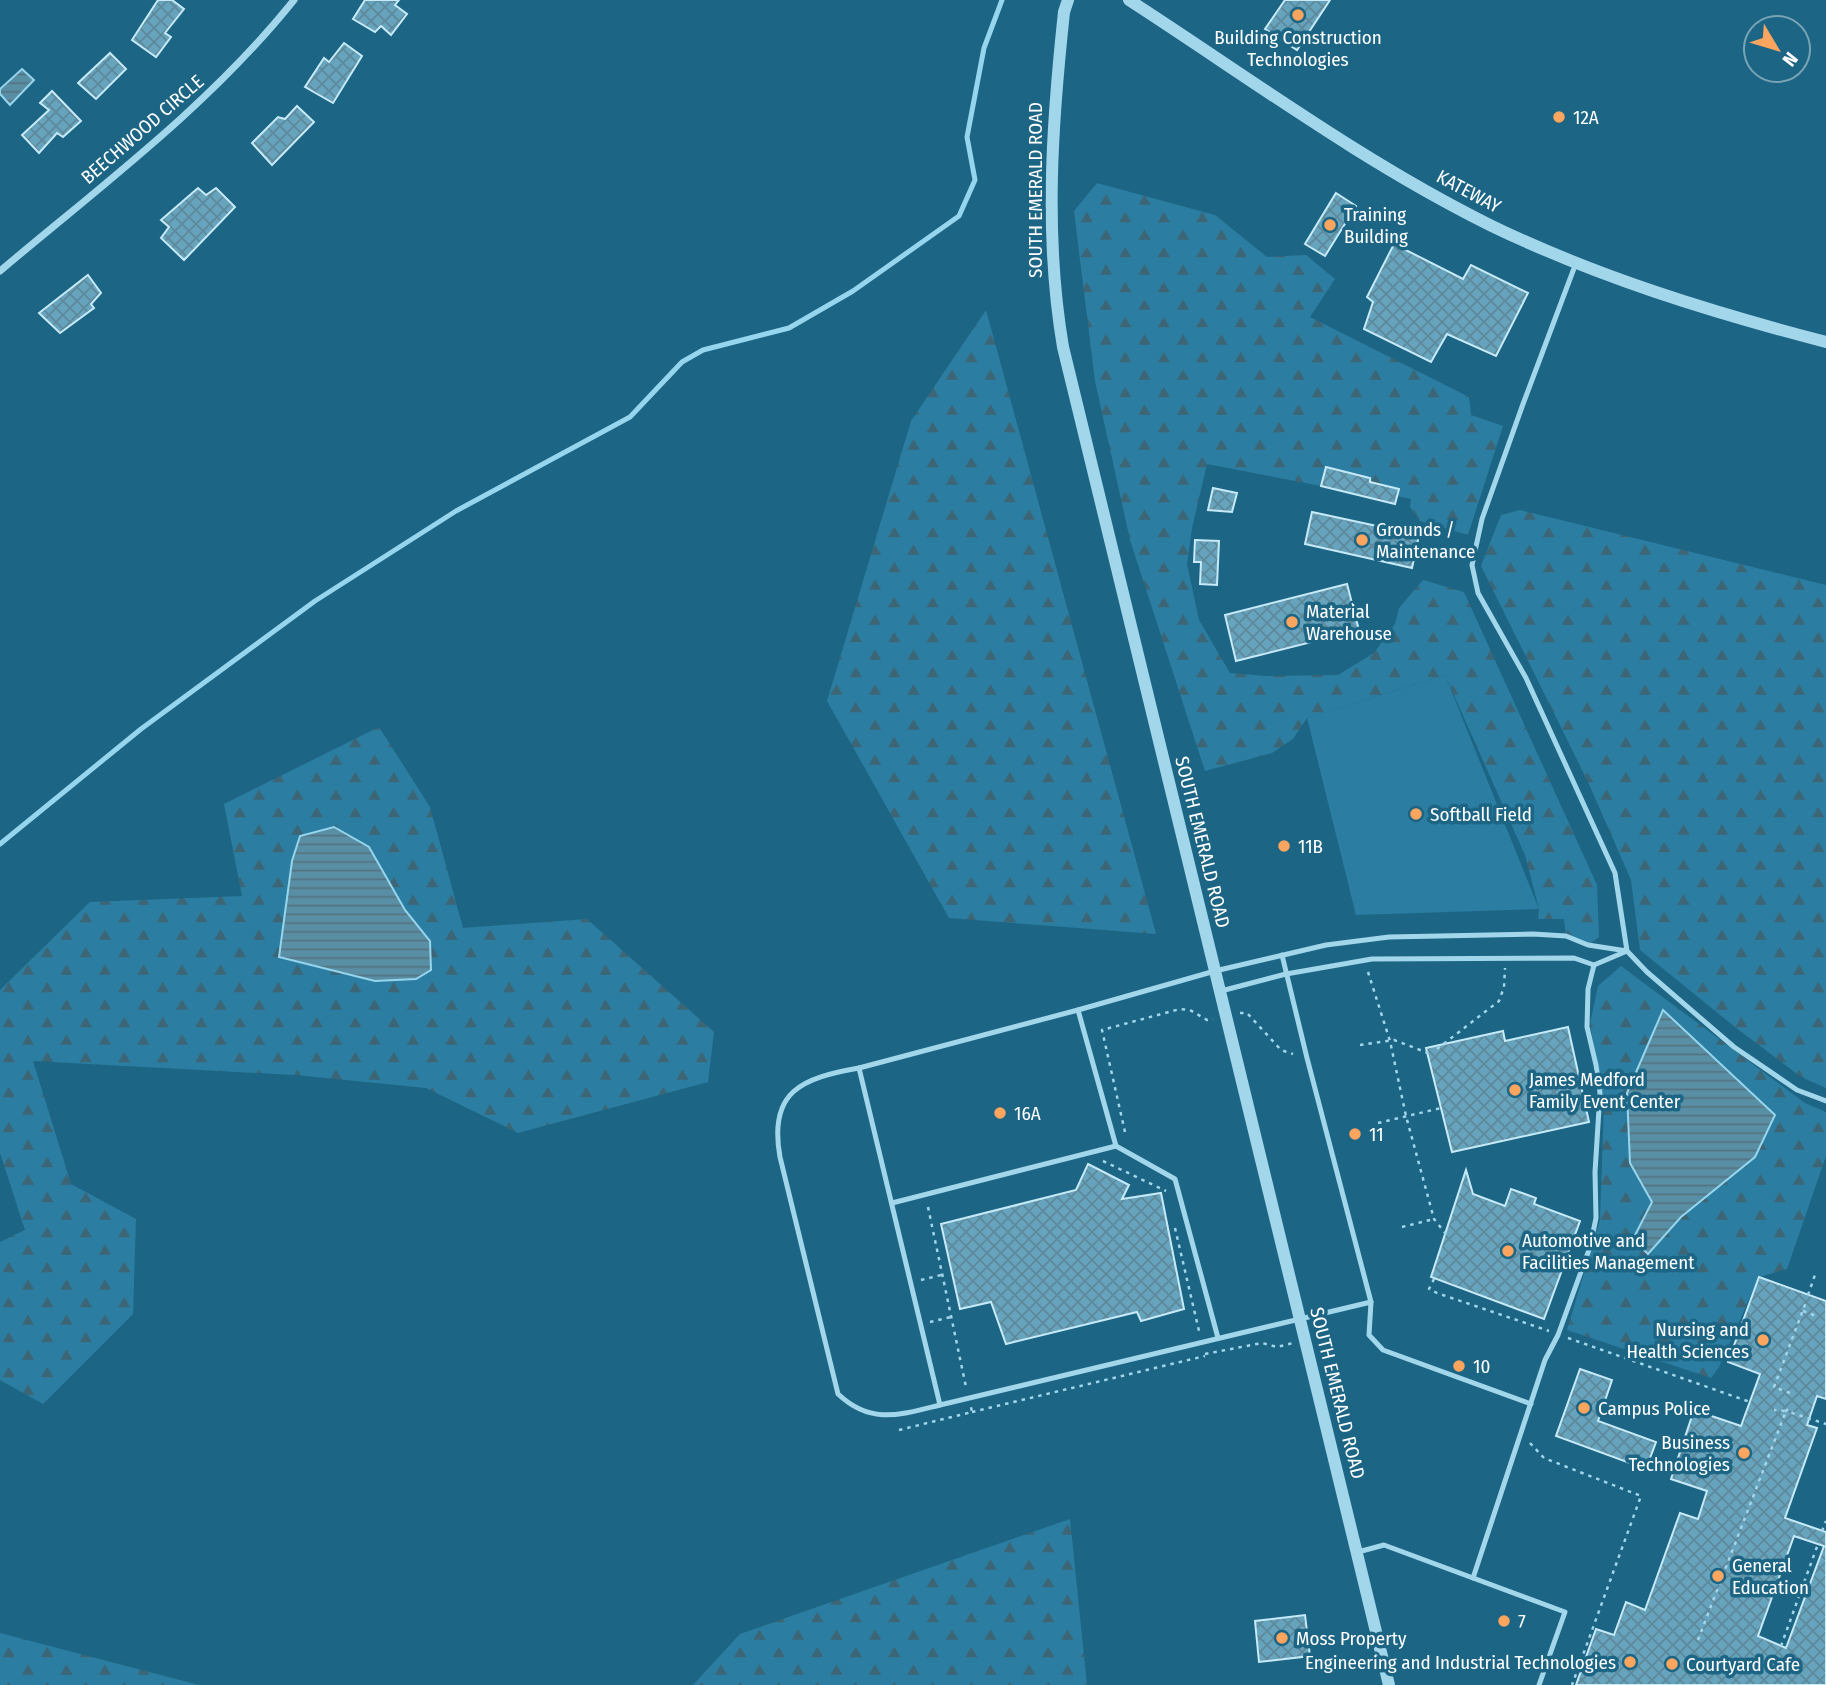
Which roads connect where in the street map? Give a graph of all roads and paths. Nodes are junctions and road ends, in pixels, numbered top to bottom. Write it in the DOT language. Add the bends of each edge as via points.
graph roads {
  1 [pos="294,0"];
  2 [pos="1068,0"];
  3 [pos="1129,0"];
  4 [pos="1576,263"];
  5 [pos="0,271"];
  6 [pos="1826,342"];
  7 [pos="1627,951"];
  8 [pos="1282,955"];
  9 [pos="1505,958"];
  10 [pos="1594,965"];
  11 [pos="1214,971"];
  12 [pos="1286,974"];
  13 [pos="1368,974"];
  14 [pos="1220,991"];
  15 [pos="1078,1010"];
  16 [pos="1226,1015"];
  17 [pos="1390,1041"];
  18 [pos="1360,1045"];
  19 [pos="1437,1049"];
  20 [pos="1427,1053"];
  21 [pos="1307,1058"];
  22 [pos="859,1068"];
  23 [pos="1826,1101"];
  24 [pos="1441,1108"];
  25 [pos="1406,1116"];
  26 [pos="1378,1123"];
  27 [pos="1115,1146"];
  28 [pos="1100,1160"];
  29 [pos="892,1203"];
  30 [pos="939,1203"];
  31 [pos="1434,1219"];
  32 [pos="1402,1227"];
  33 [pos="1448,1238"];
  34 [pos="1816,1272"];
  35 [pos="941,1275"];
  36 [pos="1434,1279"];
  37 [pos="911,1283"];
  38 [pos="1808,1295"];
  39 [pos="1371,1302"];
  40 [pos="1805,1302"];
  41 [pos="1802,1311"];
  42 [pos="951,1317"];
  43 [pos="1819,1317"];
  44 [pos="1300,1320"];
  45 [pos="921,1325"];
  46 [pos="1558,1335"];
  47 [pos="1218,1338"];
  48 [pos="1205,1356"];
  49 [pos="1790,1393"];
  50 [pos="969,1398"];
  51 [pos="1750,1402"];
  52 [pos="1531,1404"];
  53 [pos="940,1405"];
  54 [pos="1774,1410"];
  55 [pos="1787,1410"];
  56 [pos="972,1412"];
  57 [pos="1826,1424"];
  58 [pos="899,1430"];
  59 [pos="1521,1434"];
  60 [pos="1826,1521"];
  61 [pos="1822,1531"];
  62 [pos="1818,1544"];
  63 [pos="1357,1552"];
  64 [pos="1474,1578"];
  65 [pos="1698,1640"];
  66 [pos="1781,1646"];
  67 [pos="1389,1685"];
  68 [pos="1539,1685"];
  69 [pos="1572,1685"];
  1 -- 5 [label="street, BEECHWOOD CIRCLE" via="198,104"];
  2 -- 11 [label="street, SOUTH EMERALD ROAD" via="1054,100 1050,201 1057,311"];
  3 -- 4 [label="street, KATEWAY" via="1410,182 1490,225"];
  4 -- 6 [label="street, KATEWAY" via="1669,298"];
  4 -- 7 [label="lane" via="1487,506 1472,565 1478,593 1526,678 1615,873"];
  7 -- 8 [label="lane" via="1566,936 1533,934 1389,937"];
  7 -- 10 [label="lane"];
  7 -- 23 [label="lane" via="1734,1047 1797,1090"];
  8 -- 11 [label="lane"];
  8 -- 12 [label="lane"];
  9 -- 10 [label="lane" via="1574,958"];
  9 -- 12 [label="lane" via="1372,959"];
  9 -- 19 [label="path" via="1499,1001"];
  10 -- 46 [label="lane" via="1587,1027 1600,1093 1596,1218"];
  11 -- 14 [label="street, SOUTH EMERALD ROAD"];
  11 -- 15 [label="lane"];
  12 -- 14 [label="lane"];
  12 -- 21 [label="lane"];
  13 -- 17 [label="path"];
  14 -- 16 [label="street, SOUTH EMERALD ROAD"];
  15 -- 22 [label="lane"];
  15 -- 27 [label="lane"];
  16 -- 21 [label="path" via="1247,1013 1280,1050"];
  16 -- 27 [label="path" via="1208,1020 1180,1009 1102,1030 1125,1133"];
  16 -- 44 [label="street, SOUTH EMERALD ROAD"];
  17 -- 18 [label="path"];
  17 -- 20 [label="path"];
  17 -- 25 [label="path"];
  21 -- 39 [label="lane"];
  22 -- 29 [label="lane"];
  22 -- 53 [label="lane" via="809,1081 788,1096 780,1110 776,1136 780,1157 838,1394 851,1406 877,1416"];
  24 -- 25 [label="path"];
  25 -- 26 [label="path"];
  25 -- 31 [label="path"];
  27 -- 28 [label="path"];
  27 -- 29 [label="lane"];
  27 -- 47 [label="lane" via="1175,1179"];
  29 -- 37 [label="lane"];
  30 -- 35 [label="path" via="926,1207"];
  31 -- 32 [label="path"];
  31 -- 33 [label="path"];
  34 -- 38 [label="path"];
  35 -- 37 [label="path"];
  35 -- 42 [label="path"];
  36 -- 46 [label="path" via="1429,1289 1437,1293"];
  37 -- 45 [label="lane"];
  39 -- 44 [label="lane"];
  39 -- 52 [label="lane" via="1369,1335 1382,1350"];
  40 -- 41 [label="path"];
  41 -- 43 [label="path"];
  41 -- 49 [label="path" via="1774,1387"];
  42 -- 45 [label="path"];
  42 -- 50 [label="path"];
  44 -- 47 [label="lane"];
  44 -- 63 [label="street, SOUTH EMERALD ROAD"];
  45 -- 53 [label="lane"];
  46 -- 51 [label="path"];
  46 -- 52 [label="lane"];
  47 -- 50 [label="lane"];
  48 -- 56 [label="path"];
  50 -- 53 [label="lane"];
  50 -- 56 [label="path"];
  52 -- 59 [label="lane"];
  54 -- 55 [label="path"];
  55 -- 57 [label="path"];
  55 -- 65 [label="path"];
  56 -- 58 [label="path"];
  59 -- 64 [label="lane"];
  59 -- 69 [label="path" via="1544,1458 1640,1496"];
  60 -- 61 [label="path"];
  62 -- 66 [label="path"];
  63 -- 64 [label="lane" via="1384,1545"];
  63 -- 67 [label="street, SOUTH EMERALD ROAD"];
  64 -- 68 [label="lane" via="1565,1612"];
}
